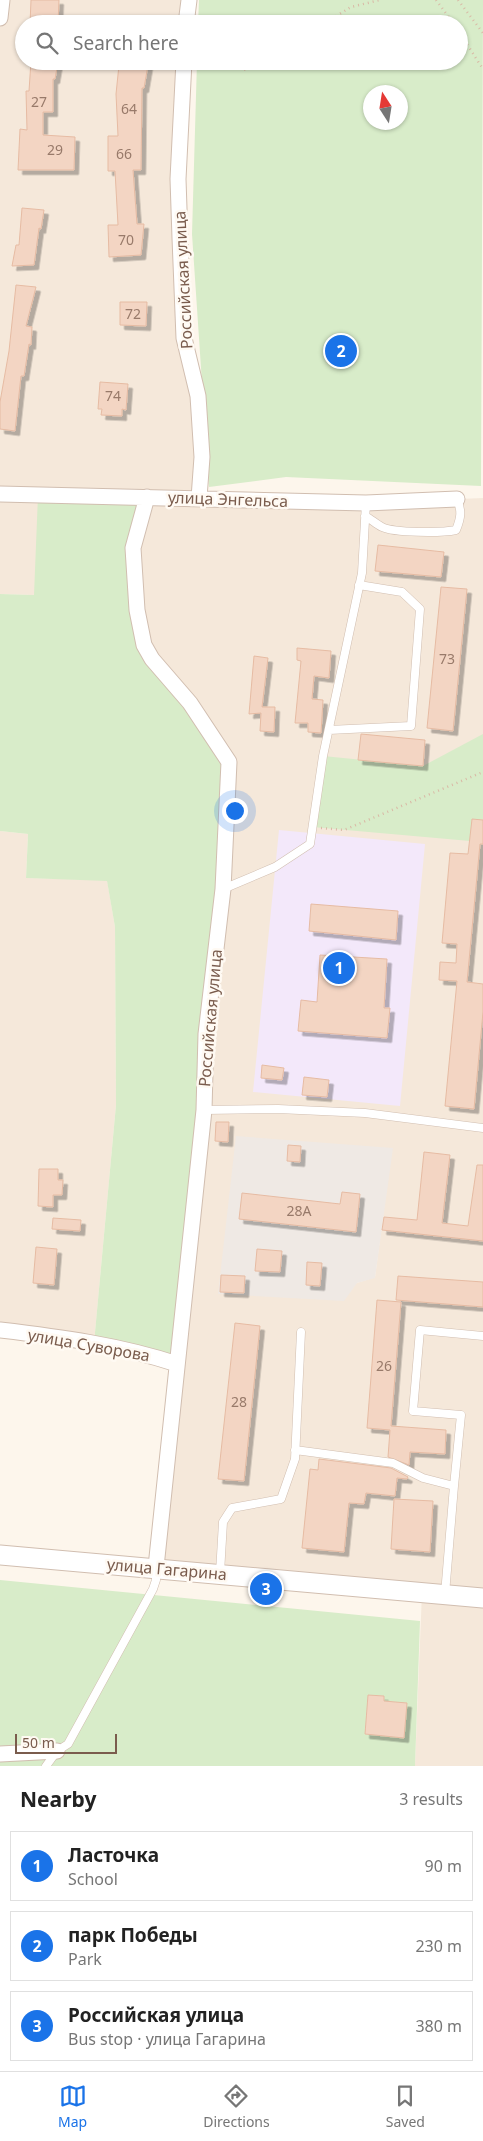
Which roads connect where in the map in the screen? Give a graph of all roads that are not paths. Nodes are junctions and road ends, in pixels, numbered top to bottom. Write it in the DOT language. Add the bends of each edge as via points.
graph roads {
  1 [pos="2,0"];
  2 [pos="189,0"];
  3 [pos="187,15"];
  4 [pos="0,18"];
  5 [pos="184,70"];
  6 [pos="0,494"];
  7 [pos="148,497"];
  8 [pos="199,498"];
  9 [pos="456,499"];
  10 [pos="366,510"];
  11 [pos="359,585"];
  12 [pos="329,730"];
  13 [pos="222,889"];
  14 [pos="204,1110"];
  15 [pos="483,1128"];
  16 [pos="0,1330"];
  17 [pos="301,1332"];
  18 [pos="483,1336"];
  19 [pos="177,1364"];
  20 [pos="295,1450"];
  21 [pos="454,1486"];
  22 [pos="0,1555"];
  23 [pos="156,1568"];
  24 [pos="220,1574"];
  25 [pos="445,1594"];
  26 [pos="483,1598"];
  27 [pos="57,1751"];
  28 [pos="0,1754"];
  29 [pos="46,1766"];
  1 -- 4 [label="street"];
  2 -- 3 [label="street"];
  5 -- 8 [label="street, Российская улица" via="178,179 180,238 184,338 198,396 202,457"];
  6 -- 7 [label="street, улица Энгельса"];
  7 -- 8 [label="street, улица Энгельса"];
  7 -- 13 [label="street, Российская улица" via="133,548 137,610 144,645 152,659 190,703 229,762"];
  8 -- 10 [label="street, улица Энгельса"];
  9 -- 10 [label="street, улица Энгельса"];
  9 -- 10 [label="lane" via="461,518 456,530 448,532 383,528"];
  10 -- 11 [label="lane"];
  11 -- 12 [label="lane"];
  11 -- 12 [label="lane" via="402,592 420,609 411,726"];
  12 -- 13 [label="lane" via="310,844 275,867"];
  13 -- 14 [label="street, Российская улица" via="206,1034"];
  14 -- 15 [label="lane" via="365,1113"];
  14 -- 19 [label="street, Российская улица"];
  16 -- 19 [label="street, улица Суворова" via="118,1348"];
  17 -- 20 [label="lane"];
  18 -- 21 [label="lane" via="420,1330 413,1411 461,1415"];
  19 -- 23 [label="street, Российская улица"];
  20 -- 21 [label="lane" via="393,1463 423,1478"];
  20 -- 24 [label="lane" via="282,1499 232,1508 223,1522"];
  21 -- 25 [label="lane"];
  22 -- 23 [label="street, улица Гагарина"];
  23 -- 24 [label="street, улица Гагарина"];
  23 -- 27 [label="lane" via="153,1589 97,1694 68,1744"];
  24 -- 25 [label="street, улица Гагарина"];
  25 -- 26 [label="street, улица Гагарина"];
  27 -- 28 [label="street"];
  27 -- 29 [label="lane"];
}
